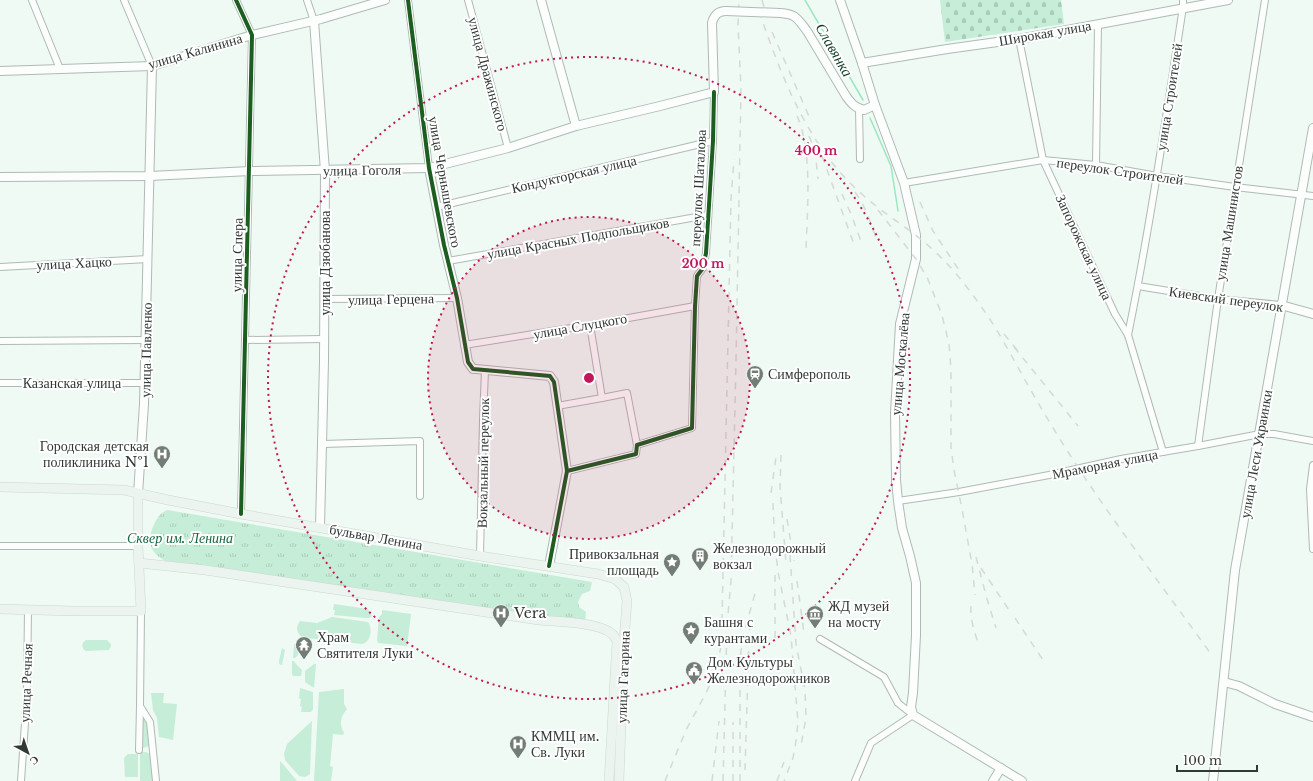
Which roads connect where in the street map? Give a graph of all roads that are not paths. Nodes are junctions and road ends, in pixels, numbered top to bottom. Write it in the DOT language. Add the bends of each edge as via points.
graph roads {
  1 [pos="32,0"];
  2 [pos="124,0"];
  3 [pos="236,0"];
  4 [pos="307,0"];
  5 [pos="385,0"];
  6 [pos="408,0"];
  7 [pos="468,0"];
  8 [pos="541,0"];
  9 [pos="840,0"];
  10 [pos="1228,0"];
  11 [pos="1265,0"];
  12 [pos="1183,4"];
  13 [pos="314,21"];
  14 [pos="1098,24"];
  15 [pos="252,35"];
  16 [pos="1019,39"];
  17 [pos="862,63"];
  18 [pos="152,66"];
  19 [pos="60,69"];
  20 [pos="0,70"];
  21 [pos="714,92"];
  22 [pos="875,105"];
  23 [pos="859,109"];
  24 [pos="576,126"];
  25 [pos="1313,128"];
  26 [pos="713,141"];
  27 [pos="508,148"];
  28 [pos="860,160"];
  29 [pos="1043,160"];
  30 [pos="1096,165"];
  31 [pos="428,168"];
  32 [pos="325,171"];
  33 [pos="250,172"];
  34 [pos="150,176"];
  35 [pos="1156,176"];
  36 [pos="0,177"];
  37 [pos="904,183"];
  38 [pos="1235,187"];
  39 [pos="1302,195"];
  40 [pos="1313,196"];
  41 [pos="436,207"];
  42 [pos="708,215"];
  43 [pos="148,259"];
  44 [pos="448,261"];
  45 [pos="0,267"];
  46 [pos="1138,286"];
  47 [pos="457,298"];
  48 [pos="325,299"];
  49 [pos="1218,299"];
  50 [pos="695,306"];
  51 [pos="1281,306"];
  52 [pos="1313,314"];
  53 [pos="590,325"];
  54 [pos="1128,335"];
  55 [pos="324,339"];
  56 [pos="146,340"];
  57 [pos="246,340"];
  58 [pos="0,341"];
  59 [pos="464,345"];
  60 [pos="485,370"];
  61 [pos="0,383"];
  62 [pos="145,383"];
  63 [pos="602,398"];
  64 [pos="557,406"];
  65 [pos="1260,434"];
  66 [pos="1313,441"];
  67 [pos="323,444"];
  68 [pos="637,445"];
  69 [pos="1198,446"];
  70 [pos="1163,452"];
  71 [pos="1313,466"];
  72 [pos="567,471"];
  73 [pos="0,487"];
  74 [pos="138,494"];
  75 [pos="420,496"];
  76 [pos="898,501"];
  77 [pos="241,514"];
  78 [pos="320,527"];
  79 [pos="0,546"];
  80 [pos="138,546"];
  81 [pos="1313,549"];
  82 [pos="480,556"];
  83 [pos="139,563"];
  84 [pos="549,566"];
  85 [pos="614,579"];
  86 [pos="0,609"];
  87 [pos="28,609"];
  88 [pos="141,611"];
  89 [pos="820,639"];
  90 [pos="1224,682"];
  91 [pos="140,706"];
  92 [pos="913,715"];
  93 [pos="1313,717"];
  94 [pos="139,750"];
  95 [pos="1000,768"];
  96 [pos="858,780"];
  97 [pos="21,781"];
  98 [pos="156,781"];
  99 [pos="609,781"];
  100 [pos="619,781"];
  101 [pos="993,781"];
  102 [pos="1022,781"];
  103 [pos="1213,781"];
  1 -- 19 [label="street"];
  2 -- 18 [label="street, улица Павленко"];
  3 -- 15 [label="street, улица Спера"];
  4 -- 13 [label="street, улица Дзюбанова"];
  5 -- 13 [label="main road, улица Калинина"];
  6 -- 31 [label="street, улица Чернышевского"];
  7 -- 27 [label="street, улица Дражинского"];
  8 -- 24 [label="main road"];
  9 -- 17 [label="main road, улица Москалёва"];
  10 -- 12 [label="main road, Широкая улица"];
  11 -- 38 [label="street, улица Машинистов"];
  12 -- 14 [label="main road, Широкая улица"];
  12 -- 35 [label="street, улица Строителей"];
  13 -- 15 [label="main road, улица Калинина"];
  13 -- 32 [label="main road, улица Дзюбанова"];
  14 -- 16 [label="main road, Широкая улица"];
  14 -- 30 [label="street"];
  15 -- 18 [label="main road, улица Калинина"];
  15 -- 33 [label="street, улица Спера"];
  16 -- 17 [label="main road, Широкая улица"];
  16 -- 29 [label="street, Запорожская улица"];
  17 -- 22 [label="main road, улица Москалёва"];
  18 -- 19 [label="main road, улица Калинина"];
  18 -- 34 [label="main road, улица Павленко"];
  19 -- 20 [label="main road, улица Калинина"];
  21 -- 23 [label="main road, bridge" via="712,22 716,14 721,11 780,12 792,14 800,22 852,105"];
  21 -- 24 [label="main road, улица Гоголя"];
  21 -- 26 [label="street, переулок Шаталова"];
  22 -- 23 [label="main road" via="864,110"];
  22 -- 37 [label="main road, улица Москалёва"];
  23 -- 28 [label="street"];
  24 -- 27 [label="main road, улица Гоголя"];
  25 -- 39 [label="main road, улица Леси Украинки"];
  26 -- 41 [label="street, Кондукторская улица"];
  26 -- 42 [label="street, переулок Шаталова"];
  27 -- 31 [label="main road, улица Гоголя"];
  29 -- 30 [label="street, переулок Строителей"];
  29 -- 37 [label="street, переулок Строителей"];
  29 -- 54 [label="street, Запорожская улица" via="1115,314"];
  30 -- 35 [label="street, переулок Строителей"];
  31 -- 32 [label="main road, улица Гоголя"];
  31 -- 41 [label="main road, улица Чернышевского"];
  32 -- 33 [label="main road, улица Гоголя"];
  32 -- 48 [label="main road, улица Дзюбанова"];
  33 -- 34 [label="main road, улица Гоголя"];
  33 -- 57 [label="street, улица Спера"];
  34 -- 36 [label="main road, улица Гоголя"];
  34 -- 43 [label="main road, улица Павленко"];
  35 -- 38 [label="street, переулок Строителей"];
  35 -- 46 [label="street, улица Строителей"];
  37 -- 76 [label="main road, улица Москалёва" via="916,235 916,259 900,324 895,413"];
  38 -- 39 [label="street, переулок Строителей"];
  38 -- 49 [label="street, улица Машинистов"];
  39 -- 40 [label="street, переулок Строителей"];
  39 -- 51 [label="main road, улица Леси Украинки"];
  41 -- 44 [label="main road, улица Чернышевского"];
  42 -- 44 [label="street, улица Красных Подпольщиков"];
  42 -- 50 [label="street, переулок Шаталова" via="704,268 697,276"];
  43 -- 45 [label="street, улица Хацко"];
  43 -- 56 [label="main road, улица Павленко"];
  44 -- 47 [label="main road, улица Чернышевского"];
  46 -- 49 [label="street, Киевский переулок"];
  46 -- 54 [label="street, улица Строителей"];
  47 -- 48 [label="street, улица Герцена"];
  47 -- 59 [label="main road, улица Чернышевского"];
  48 -- 55 [label="main road, улица Дзюбанова"];
  49 -- 51 [label="street, Киевский переулок"];
  49 -- 69 [label="street, улица Машинистов"];
  50 -- 53 [label="street, улица Слуцкого"];
  50 -- 68 [label="street, переулок Шаталова" via="692,428"];
  51 -- 52 [label="main road, Киевский переулок"];
  51 -- 65 [label="main road, улица Леси Украинки"];
  53 -- 59 [label="street, улица Слуцкого"];
  53 -- 63 [label="street"];
  54 -- 70 [label="street, Запорожская улица"];
  55 -- 57 [label="street"];
  55 -- 67 [label="main road, улица Дзюбанова"];
  56 -- 58 [label="street"];
  56 -- 62 [label="main road, улица Павленко"];
  57 -- 77 [label="street, улица Спера"];
  59 -- 60 [label="main road, улица Чернышевского" via="470,366 473,369"];
  60 -- 64 [label="main road" via="550,376 554,382"];
  60 -- 82 [label="street, Вокзальный переулок"];
  61 -- 62 [label="street, Казанская улица"];
  62 -- 74 [label="main road, улица Павленко"];
  63 -- 64 [label="street"];
  63 -- 68 [label="street" via="626,393"];
  64 -- 72 [label="main road"];
  65 -- 66 [label="street, Мраморная улица"];
  65 -- 69 [label="street, Мраморная улица"];
  65 -- 90 [label="main road, улица Леси Украинки" via="1235,570"];
  67 -- 75 [label="street" via="420,441"];
  67 -- 78 [label="main road, улица Дзюбанова"];
  68 -- 72 [label="street" via="636,454"];
  69 -- 70 [label="street, Мраморная улица"];
  70 -- 76 [label="street, Мраморная улица" via="959,492"];
  71 -- 81 [label="street" via="1310,489"];
  72 -- 84 [label="main road"];
  73 -- 74 [label="main road, бульвар Ленина" via="124,490"];
  74 -- 77 [label="main road, бульвар Ленина"];
  74 -- 80 [label="main road, улица Павленко"];
  76 -- 92 [label="main road, улица Москалёва" via="916,583 916,635 911,707"];
  77 -- 78 [label="main road, бульвар Ленина"];
  78 -- 82 [label="main road, бульвар Ленина"];
  79 -- 80 [label="street"];
  80 -- 83 [label="main road, улица Павленко"];
  82 -- 84 [label="main road, бульвар Ленина"];
  83 -- 88 [label="main road, улица Павленко"];
  83 -- 99 [label="main road, улица Гагарина" via="205,570 600,627 614,635 617,641"];
  84 -- 85 [label="main road, бульвар Ленина"];
  85 -- 100 [label="main road, улица Гагарина" via="624,587 627,601"];
  86 -- 87 [label="main road"];
  87 -- 88 [label="main road"];
  87 -- 97 [label="street, улица Речная" via="27,694"];
  88 -- 91 [label="street, улица Павленко"];
  89 -- 92 [label="street" via="884,677 898,703"];
  90 -- 93 [label="main road"];
  90 -- 103 [label="main road, улица Леси Украинки"];
  91 -- 94 [label="street, улица Павленко"];
  91 -- 98 [label="street" via="150,722"];
  92 -- 95 [label="main road"];
  92 -- 96 [label="street" via="871,743"];
  95 -- 101 [label="main road"];
  95 -- 102 [label="main road"];
}
